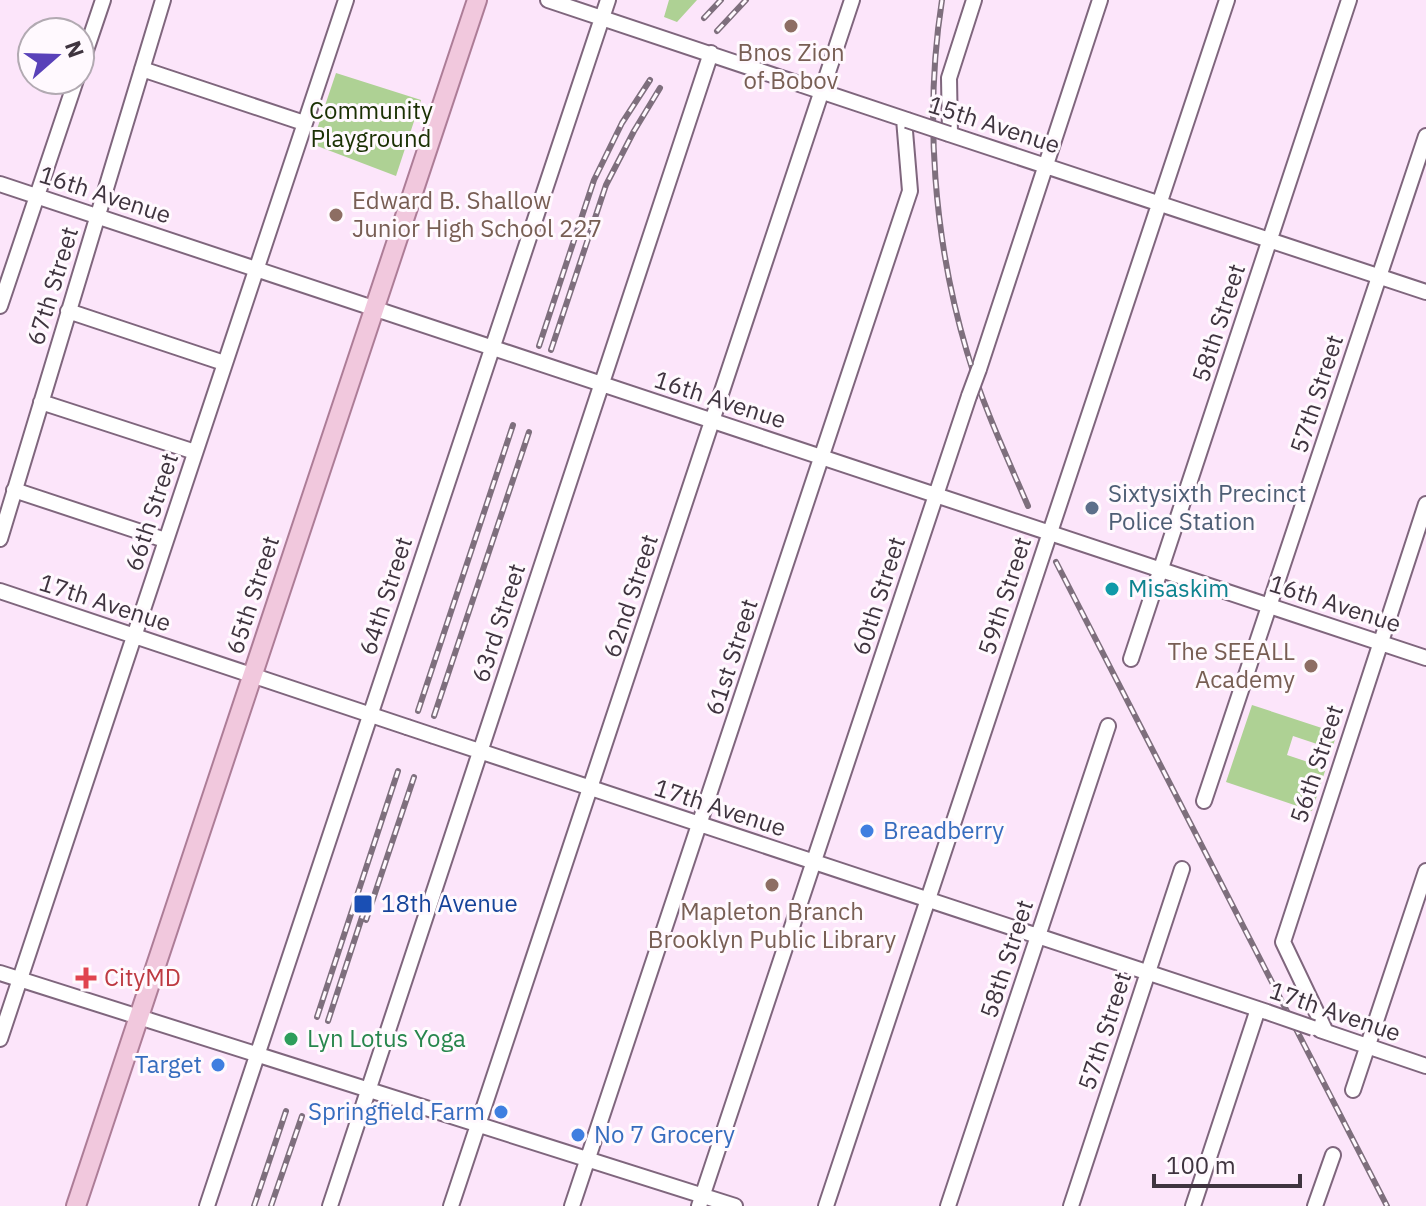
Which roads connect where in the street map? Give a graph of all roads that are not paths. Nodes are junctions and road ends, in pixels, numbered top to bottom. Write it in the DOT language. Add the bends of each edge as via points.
graph roads {
  1 [pos="103,0"];
  2 [pos="163,0"];
  3 [pos="346,0"];
  4 [pos="477,0"];
  5 [pos="548,0"];
  6 [pos="608,0"];
  7 [pos="852,0"];
  8 [pos="974,0"];
  9 [pos="1100,0"];
  10 [pos="1227,0"];
  11 [pos="1349,0"];
  12 [pos="602,18"];
  13 [pos="96,21"];
  14 [pos="711,53"];
  15 [pos="142,69"];
  16 [pos="822,91"];
  17 [pos="71,96"];
  18 [pos="906,120"];
  19 [pos="304,123"];
  20 [pos="950,134"];
  21 [pos="1426,136"];
  22 [pos="1045,165"];
  23 [pos="0,184"];
  24 [pos="37,196"];
  25 [pos="1159,203"];
  26 [pos="97,215"];
  27 [pos="1270,240"];
  28 [pos="257,268"];
  29 [pos="1379,276"];
  30 [pos="1426,292"];
  31 [pos="0,306"];
  32 [pos="374,308"];
  33 [pos="68,311"];
  34 [pos="493,347"];
  35 [pos="224,363"];
  36 [pos="602,383"];
  37 [pos="41,402"];
  38 [pos="712,420"];
  39 [pos="195,452"];
  40 [pos="822,457"];
  41 [pos="14,490"];
  42 [pos="936,495"];
  43 [pos="1426,504"];
  44 [pos="1050,533"];
  45 [pos="0,539"];
  46 [pos="165,540"];
  47 [pos="1160,569"];
  48 [pos="0,591"];
  49 [pos="1270,606"];
  50 [pos="134,636"];
  51 [pos="1380,642"];
  52 [pos="1426,658"];
  53 [pos="1131,659"];
  54 [pos="252,675"];
  55 [pos="370,714"];
  56 [pos="1108,726"];
  57 [pos="480,751"];
  58 [pos="590,788"];
  59 [pos="1204,801"];
  60 [pos="699,824"];
  61 [pos="814,862"];
  62 [pos="1182,869"];
  63 [pos="1426,871"];
  64 [pos="929,900"];
  65 [pos="1038,936"];
  66 [pos="0,973"];
  67 [pos="1147,973"];
  68 [pos="20,979"];
  69 [pos="1263,1011"];
  70 [pos="138,1017"];
  71 [pos="1319,1030"];
  72 [pos="0,1039"];
  73 [pos="1368,1046"];
  74 [pos="257,1055"];
  75 [pos="1426,1066"];
  76 [pos="368,1090"];
  77 [pos="1353,1090"];
  78 [pos="478,1125"];
  79 [pos="1333,1155"];
  80 [pos="588,1160"];
  81 [pos="701,1201"];
  82 [pos="76,1206"];
  83 [pos="207,1206"];
  84 [pos="330,1206"];
  85 [pos="451,1206"];
  86 [pos="572,1206"];
  87 [pos="735,1206"];
  88 [pos="826,1206"];
  89 [pos="948,1206"];
  90 [pos="1071,1206"];
  91 [pos="1193,1206"];
  92 [pos="1315,1206"];
  1 -- 13 [label="street"];
  2 -- 15 [label="street, 67th Street"];
  3 -- 19 [label="street, 66th Street"];
  4 -- 32 [label="main road, 65th Street"];
  5 -- 12 [label="street, 15th Avenue"];
  6 -- 12 [label="street, 64th Street"];
  7 -- 16 [label="street, 62nd Street"];
  8 -- 20 [label="street" via="949,78"];
  9 -- 22 [label="street, 60th Street"];
  10 -- 25 [label="street, 59th Street"];
  11 -- 27 [label="street, 58th Street"];
  12 -- 14 [label="street, 15th Avenue"];
  12 -- 34 [label="street, 64th Street"];
  14 -- 16 [label="street, 15th Avenue"];
  14 -- 36 [label="street, 63rd Street"];
  15 -- 19 [label="street"];
  15 -- 26 [label="street, 67th Street"];
  16 -- 18 [label="street, 15th Avenue"];
  16 -- 38 [label="street, 62nd Street"];
  17 -- 24 [label="street"];
  18 -- 20 [label="street, 15th Avenue, bridge"];
  18 -- 40 [label="street, 61st Street" via="910,191"];
  19 -- 28 [label="street, 66th Street"];
  20 -- 22 [label="street, 15th Avenue"];
  21 -- 29 [label="street, 57th Street"];
  22 -- 25 [label="street, 15th Avenue"];
  22 -- 42 [label="street, 60th Street, bridge"];
  23 -- 24 [label="street, 16th Avenue"];
  24 -- 26 [label="street, 16th Avenue"];
  24 -- 31 [label="street"];
  25 -- 27 [label="street, 15th Avenue"];
  25 -- 44 [label="street, 59th Street"];
  26 -- 28 [label="street, 16th Avenue"];
  26 -- 33 [label="street, 67th Street"];
  27 -- 29 [label="street, 15th Avenue"];
  27 -- 47 [label="street, 58th Street"];
  28 -- 32 [label="street, 16th Avenue"];
  28 -- 35 [label="street, 66th Street"];
  29 -- 30 [label="street, 15th Avenue"];
  29 -- 49 [label="street, 57th Street"];
  32 -- 34 [label="street, 16th Avenue"];
  32 -- 54 [label="main road, 65th Street"];
  33 -- 35 [label="street"];
  33 -- 37 [label="street, 67th Street"];
  34 -- 36 [label="street, 16th Avenue"];
  34 -- 55 [label="street, 64th Street"];
  35 -- 39 [label="street, 66th Street"];
  36 -- 38 [label="street, 16th Avenue"];
  36 -- 57 [label="street, 63rd Street"];
  37 -- 39 [label="street"];
  37 -- 41 [label="street, 67th Street"];
  38 -- 40 [label="street, 16th Avenue"];
  38 -- 58 [label="street, 62nd Street"];
  39 -- 46 [label="street, 66th Street"];
  40 -- 42 [label="street, 16th Avenue"];
  40 -- 60 [label="street, 61st Street"];
  41 -- 45 [label="street, 67th Street"];
  41 -- 46 [label="street"];
  42 -- 44 [label="street, 16th Avenue"];
  42 -- 61 [label="street, 60th Street"];
  43 -- 51 [label="street, 56th Street"];
  44 -- 47 [label="street, 16th Avenue"];
  44 -- 64 [label="street, 59th Street"];
  46 -- 50 [label="street, 66th Street"];
  47 -- 49 [label="street, 16th Avenue"];
  47 -- 53 [label="street, 58th Street"];
  48 -- 50 [label="street, 17th Avenue"];
  49 -- 51 [label="street, 16th Avenue"];
  49 -- 59 [label="street, 57th Street"];
  50 -- 54 [label="street, 17th Avenue"];
  50 -- 68 [label="street, 66th Street"];
  51 -- 52 [label="street, 16th Avenue"];
  51 -- 71 [label="street, 56th Street" via="1283,942"];
  54 -- 55 [label="street, 17th Avenue"];
  54 -- 70 [label="main road, 65th Street"];
  55 -- 57 [label="street, 17th Avenue, bridge"];
  55 -- 74 [label="street, 64th Street"];
  56 -- 65 [label="street, 58th Street"];
  57 -- 58 [label="street, 17th Avenue"];
  57 -- 76 [label="street, 63rd Street"];
  58 -- 60 [label="street, 17th Avenue"];
  58 -- 78 [label="street, 62nd Street"];
  60 -- 61 [label="street, 17th Avenue"];
  60 -- 80 [label="street, 61st Street"];
  61 -- 64 [label="street, 17th Avenue"];
  61 -- 81 [label="street, 60th Street"];
  62 -- 67 [label="street, 57th Street"];
  63 -- 73 [label="street"];
  64 -- 65 [label="street, 17th Avenue"];
  64 -- 88 [label="street, 59th Street"];
  65 -- 67 [label="street, 17th Avenue"];
  65 -- 89 [label="street, 58th Street"];
  66 -- 68 [label="street"];
  67 -- 69 [label="street, 17th Avenue"];
  67 -- 90 [label="street, 57th Street"];
  68 -- 70 [label="street"];
  68 -- 72 [label="street, 66th Street"];
  69 -- 71 [label="street, 17th Avenue, bridge"];
  69 -- 91 [label="street"];
  70 -- 74 [label="street"];
  70 -- 82 [label="main road, 65th Street"];
  71 -- 73 [label="street, 17th Avenue"];
  73 -- 75 [label="street, 17th Avenue"];
  73 -- 77 [label="street"];
  74 -- 76 [label="street"];
  74 -- 83 [label="street, 64th Street"];
  76 -- 78 [label="street"];
  76 -- 84 [label="street, 63rd Street"];
  78 -- 80 [label="street"];
  78 -- 85 [label="street, 62nd Street"];
  79 -- 92 [label="street"];
  80 -- 81 [label="street"];
  80 -- 86 [label="street, 61st Street"];
  81 -- 87 [label="street"];
}
